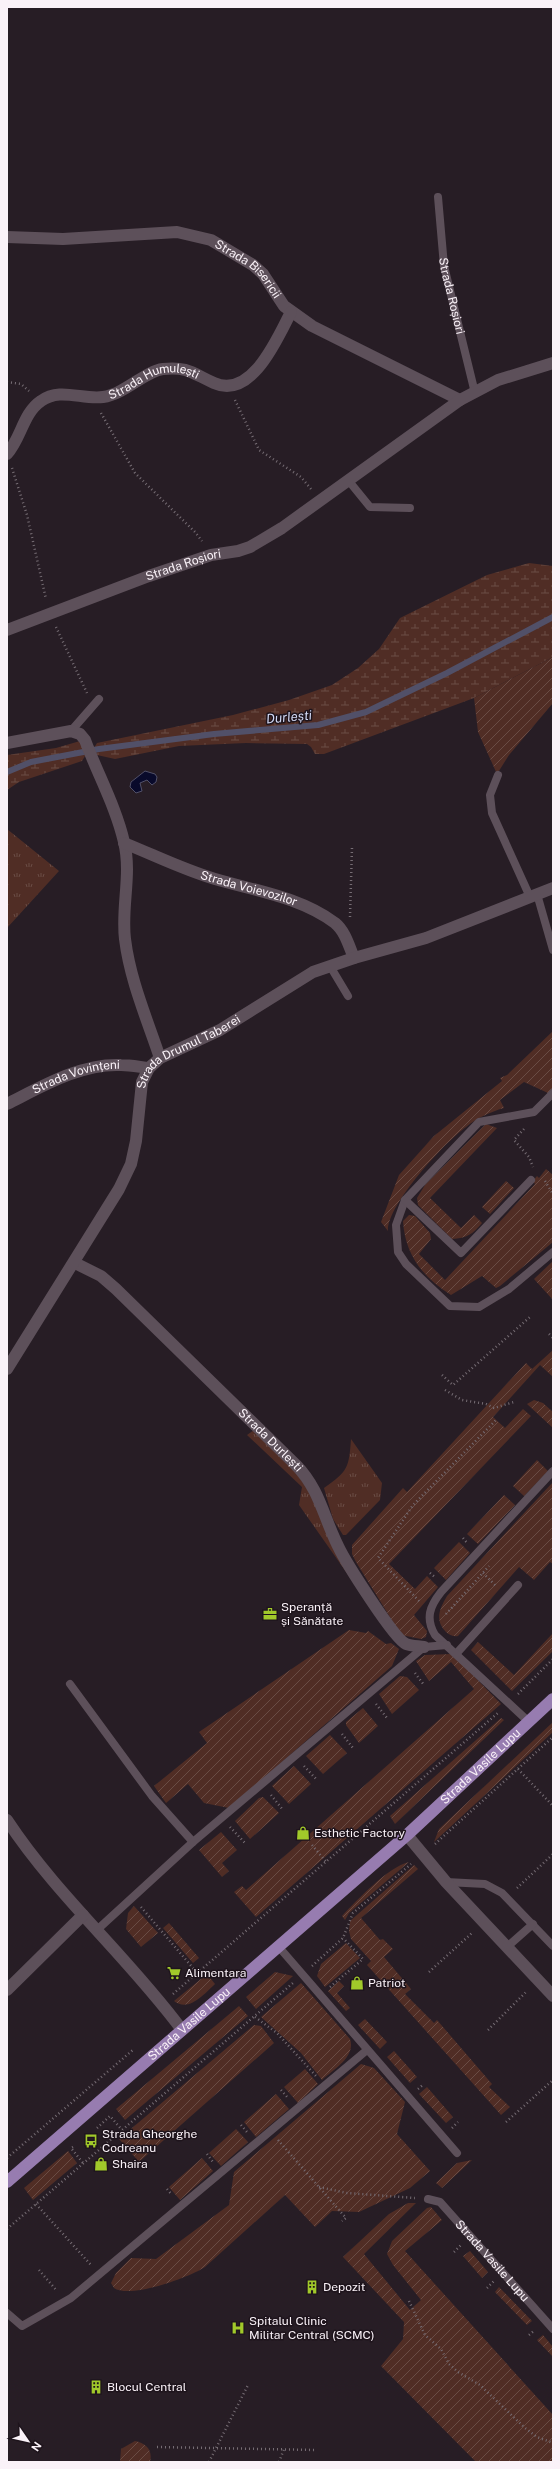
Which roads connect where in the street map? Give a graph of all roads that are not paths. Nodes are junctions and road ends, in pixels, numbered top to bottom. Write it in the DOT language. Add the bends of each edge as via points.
graph roads {
  1 [pos="438,197"];
  2 [pos="7,237"];
  3 [pos="291,312"];
  4 [pos="553,364"];
  5 [pos="474,393"];
  6 [pos="460,400"];
  7 [pos="7,454"];
  8 [pos="348,480"];
  9 [pos="410,508"];
  10 [pos="7,630"];
  11 [pos="99,699"];
  12 [pos="79,735"];
  13 [pos="7,743"];
  14 [pos="498,775"];
  15 [pos="124,843"];
  16 [pos="553,888"];
  17 [pos="533,896"];
  18 [pos="553,950"];
  19 [pos="354,958"];
  20 [pos="330,966"];
  21 [pos="348,996"];
  22 [pos="160,1058"];
  23 [pos="149,1068"];
  24 [pos="553,1093"];
  25 [pos="7,1104"];
  26 [pos="531,1180"];
  27 [pos="405,1200"];
  28 [pos="553,1252"];
  29 [pos="75,1263"];
  30 [pos="7,1369"];
  31 [pos="553,1471"];
  32 [pos="518,1585"];
  33 [pos="447,1645"];
  34 [pos="424,1647"];
  35 [pos="456,1654"];
  36 [pos="70,1684"];
  37 [pos="553,1699"];
  38 [pos="529,1722"];
  39 [pos="7,1820"];
  40 [pos="407,1835"];
  41 [pos="192,1842"];
  42 [pos="446,1882"];
  43 [pos="83,1915"];
  44 [pos="533,1924"];
  45 [pos="98,1929"];
  46 [pos="278,1946"];
  47 [pos="553,1946"];
  48 [pos="507,1947"];
  49 [pos="7,1990"];
  50 [pos="553,1996"];
  51 [pos="182,2030"];
  52 [pos="367,2050"];
  53 [pos="457,2153"];
  54 [pos="7,2182"];
  55 [pos="428,2199"];
  56 [pos="7,2313"];
  57 [pos="553,2329"];
  1 -- 5 [label="lane, Strada Roșiori" via="444,266"];
  2 -- 3 [label="street, Strada Bisericii" via="63,239 178,232 202,237 253,265 263,274 284,306"];
  3 -- 6 [label="street, Strada Bisericii" via="319,330"];
  3 -- 7 [label="street, Strada Humulești" via="269,353 245,380 231,386 216,384 183,367 170,368 159,369 123,391 103,397 53,395 40,401 29,414"];
  4 -- 5 [label="street, Strada Roșiori" via="498,380"];
  5 -- 6 [label="street, Strada Roșiori"];
  6 -- 8 [label="street, Strada Roșiori"];
  8 -- 9 [label="lane" via="370,507"];
  8 -- 10 [label="street, Strada Roșiori" via="282,528 250,547 238,552 211,555 149,576"];
  11 -- 12 [label="lane"];
  12 -- 13 [label="street"];
  12 -- 15 [label="street" via="115,814"];
  14 -- 17 [label="lane" via="490,795 492,813"];
  15 -- 19 [label="street, Strada Voievozilor" via="215,879 254,888 302,905 336,924 342,931"];
  15 -- 22 [label="street" via="127,865 124,901 126,944 131,970"];
  16 -- 17 [label="street, Strada Drumul Taberei"];
  17 -- 18 [label="lane"];
  17 -- 19 [label="street, Strada Drumul Taberei" via="426,938"];
  19 -- 20 [label="street, Strada Drumul Taberei"];
  20 -- 21 [label="lane"];
  20 -- 22 [label="street, Strada Drumul Taberei" via="313,972 202,1040"];
  22 -- 23 [label="street, Strada Drumul Taberei"];
  23 -- 25 [label="street, Strada Vovințeni" via="120,1064 96,1067 70,1075"];
  23 -- 29 [label="street, Strada Drumul Taberei" via="139,1092 136,1141 131,1164"];
  24 -- 27 [label="lane" via="534,1112 478,1122"];
  26 -- 27 [label="lane" via="461,1253"];
  27 -- 28 [label="lane" via="396,1225 398,1252 406,1264 450,1306 479,1307 508,1289"];
  29 -- 30 [label="street, Strada Drumul Taberei"];
  29 -- 34 [label="street, Strada Durlești" via="101,1276 116,1289 301,1470 319,1497 338,1546 392,1631 405,1644"];
  31 -- 33 [label="lane" via="440,1592 430,1611 429,1624 435,1635"];
  32 -- 35 [label="lane"];
  33 -- 34 [label="lane"];
  33 -- 35 [label="lane"];
  34 -- 41 [label="lane"];
  35 -- 38 [label="lane"];
  36 -- 41 [label="lane" via="152,1796"];
  37 -- 38 [label="main road, Strada Vasile Lupu"];
  38 -- 40 [label="main road, Strada Vasile Lupu"];
  39 -- 43 [label="street" via="27,1851"];
  40 -- 42 [label="street"];
  40 -- 46 [label="main road, Strada Vasile Lupu"];
  41 -- 45 [label="lane"];
  42 -- 44 [label="lane" via="485,1884 506,1898"];
  42 -- 48 [label="street"];
  43 -- 45 [label="street"];
  43 -- 49 [label="street"];
  44 -- 47 [label="lane"];
  44 -- 48 [label="lane"];
  45 -- 51 [label="street"];
  46 -- 51 [label="main road, Strada Vasile Lupu"];
  46 -- 52 [label="lane"];
  48 -- 50 [label="street"];
  51 -- 54 [label="main road, Strada Vasile Lupu"];
  52 -- 53 [label="lane"];
  52 -- 56 [label="lane" via="66,2301 22,2326"];
  55 -- 57 [label="lane, Strada Vasile Lupu" via="440,2202"];
}
